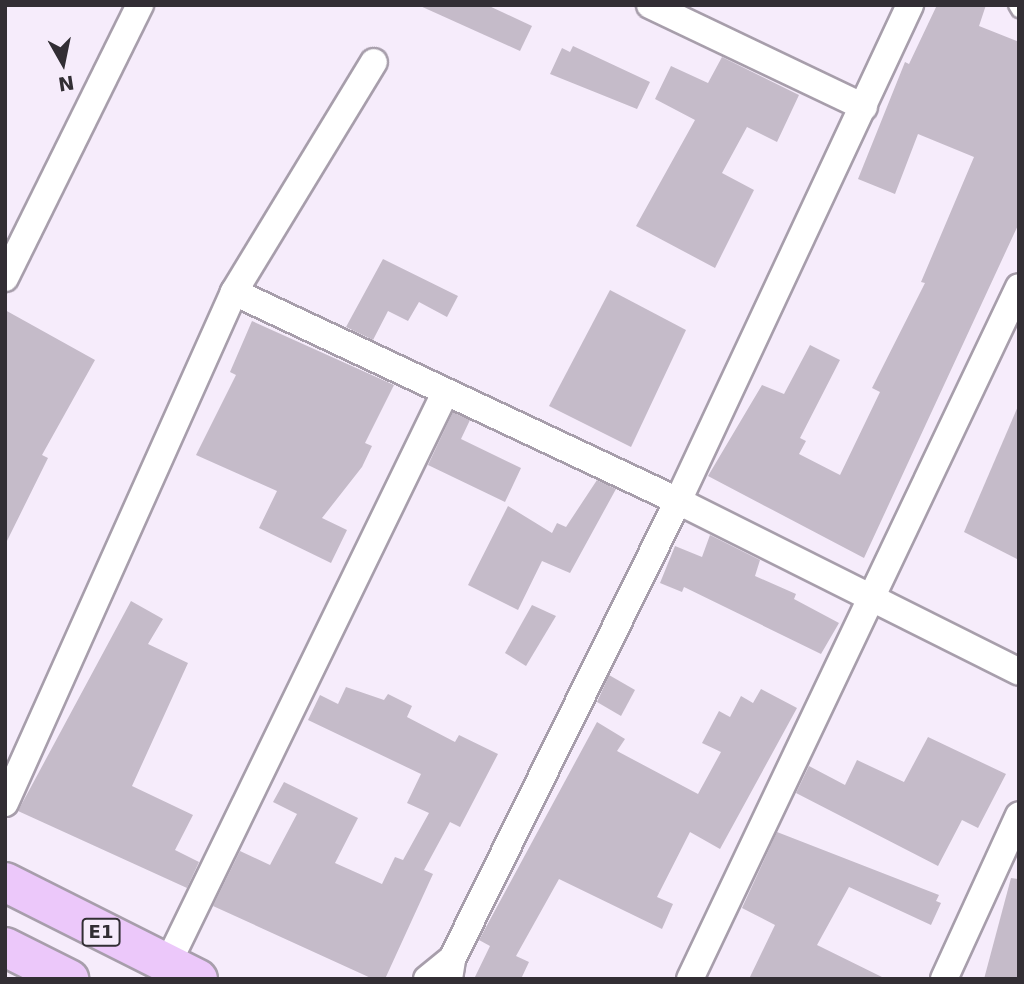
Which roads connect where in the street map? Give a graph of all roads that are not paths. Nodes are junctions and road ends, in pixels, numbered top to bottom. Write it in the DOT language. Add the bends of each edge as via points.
graph roads {
  1 [pos="140,5"];
  2 [pos="650,5"];
  3 [pos="910,5"];
  4 [pos="1016,5"];
  5 [pos="1019,10"];
  6 [pos="374,62"];
  7 [pos="864,107"];
  8 [pos="5,278"];
  9 [pos="1019,287"];
  10 [pos="234,292"];
  11 [pos="444,395"];
  12 [pos="678,500"];
  13 [pos="870,597"];
  14 [pos="1019,672"];
  15 [pos="5,803"];
  16 [pos="1019,816"];
  17 [pos="5,882"];
  18 [pos="5,947"];
  19 [pos="451,969"];
  20 [pos="182,973"];
  21 [pos="69,979"];
  22 [pos="427,979"];
  23 [pos="690,979"];
  24 [pos="944,979"];
  1 -- 8 [label="street"];
  2 -- 7 [label="street"];
  3 -- 7 [label="street"];
  4 -- 5 [label="lane"];
  6 -- 10 [label="street"];
  7 -- 12 [label="street"];
  9 -- 13 [label="street"];
  10 -- 11 [label="street"];
  10 -- 15 [label="street"];
  11 -- 12 [label="street"];
  11 -- 20 [label="street"];
  12 -- 13 [label="street"];
  12 -- 19 [label="street"];
  13 -- 14 [label="street"];
  13 -- 23 [label="street"];
  16 -- 24 [label="street"];
  17 -- 20 [label="highway, E1"];
  18 -- 21 [label="highway"];
  19 -- 22 [label="street"];
}
